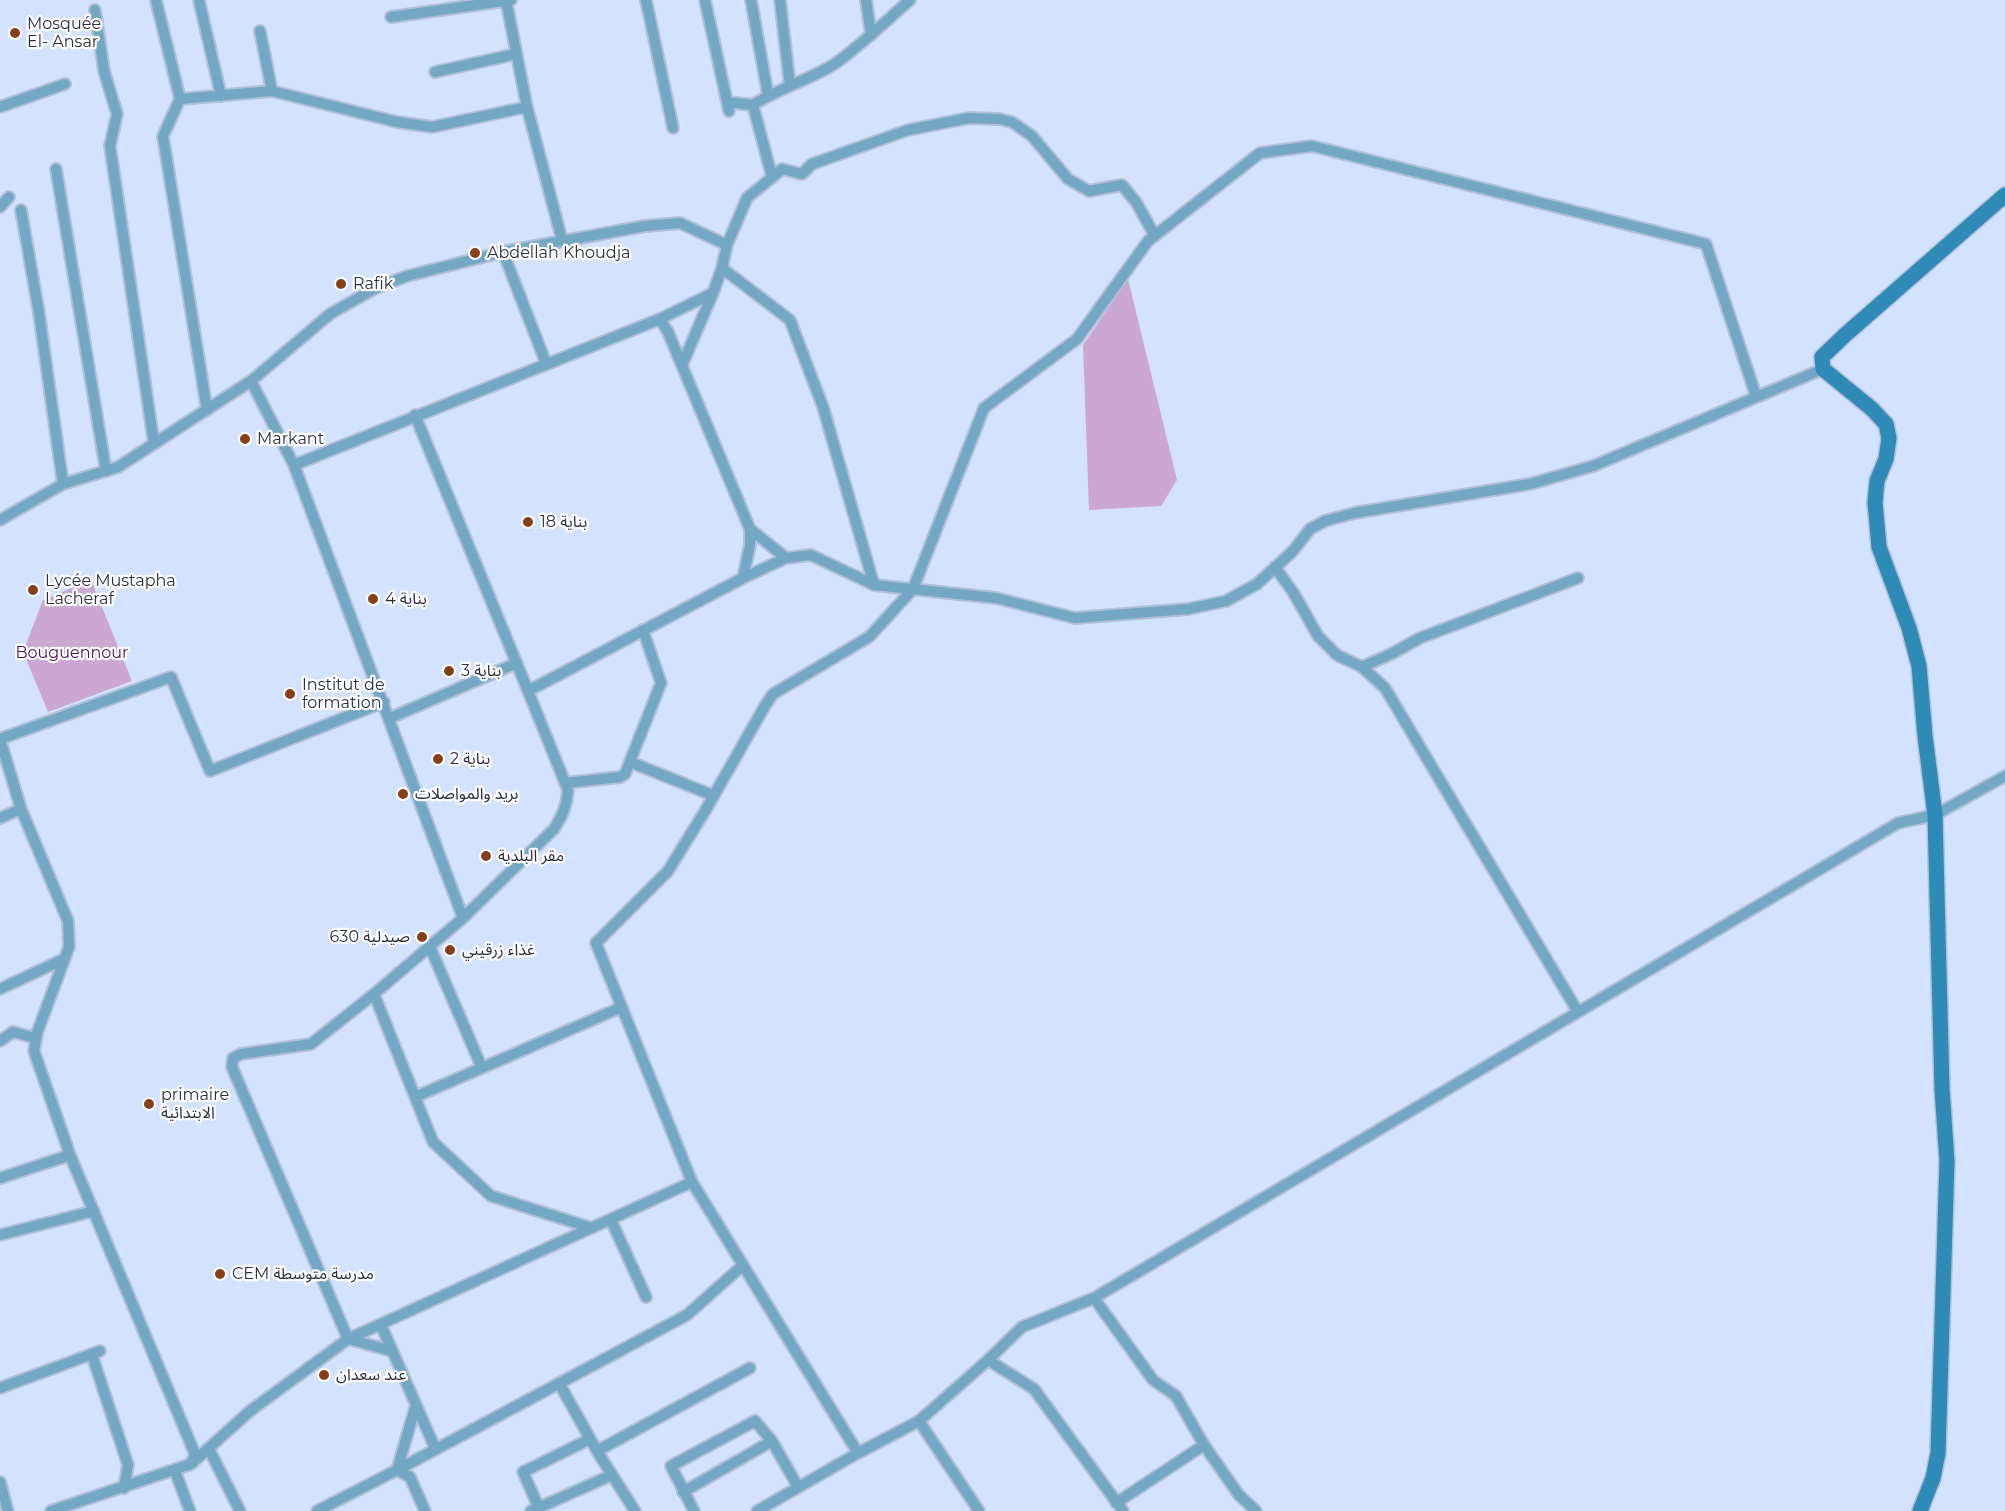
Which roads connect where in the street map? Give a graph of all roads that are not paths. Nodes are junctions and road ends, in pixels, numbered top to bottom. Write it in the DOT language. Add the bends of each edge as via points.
graph roads {
  1 [pos="156,0"];
  2 [pos="199,0"];
  3 [pos="507,0"];
  4 [pos="646,0"];
  5 [pos="705,0"];
  6 [pos="751,0"];
  7 [pos="780,0"];
  8 [pos="866,0"];
  9 [pos="910,0"];
  10 [pos="95,10"];
  11 [pos="391,17"];
  12 [pos="260,31"];
  13 [pos="870,35"];
  14 [pos="516,54"];
  15 [pos="435,72"];
  16 [pos="65,84"];
  17 [pos="790,86"];
  18 [pos="272,91"];
  19 [pos="768,95"];
  20 [pos="221,96"];
  21 [pos="180,99"];
  22 [pos="753,105"];
  23 [pos="0,106"];
  24 [pos="527,107"];
  25 [pos="673,128"];
  26 [pos="56,169"];
  27 [pos="772,177"];
  28 [pos="2005,195"];
  29 [pos="9,197"];
  30 [pos="0,207"];
  31 [pos="21,210"];
  32 [pos="1155,236"];
  33 [pos="561,240"];
  34 [pos="727,245"];
  35 [pos="503,252"];
  36 [pos="722,268"];
  37 [pos="713,293"];
  38 [pos="660,318"];
  39 [pos="546,363"];
  40 [pos="682,365"];
  41 [pos="1823,369"];
  42 [pos="251,381"];
  43 [pos="1756,396"];
  44 [pos="207,410"];
  45 [pos="415,415"];
  46 [pos="154,444"];
  47 [pos="294,465"];
  48 [pos="106,471"];
  49 [pos="63,484"];
  50 [pos="0,520"];
  51 [pos="750,529"];
  52 [pos="786,558"];
  53 [pos="1275,567"];
  54 [pos="742,578"];
  55 [pos="1578,578"];
  56 [pos="874,585"];
  57 [pos="914,589"];
  58 [pos="643,630"];
  59 [pos="517,663"];
  60 [pos="1362,667"];
  61 [pos="528,691"];
  62 [pos="384,702"];
  63 [pos="390,718"];
  64 [pos="0,739"];
  65 [pos="630,762"];
  66 [pos="2005,776"];
  67 [pos="565,783"];
  68 [pos="712,795"];
  69 [pos="21,809"];
  70 [pos="1935,815"];
  71 [pos="0,818"];
  72 [pos="463,918"];
  73 [pos="430,947"];
  74 [pos="64,959"];
  75 [pos="0,989"];
  76 [pos="374,994"];
  77 [pos="622,1007"];
  78 [pos="1578,1012"];
  79 [pos="35,1038"];
  80 [pos="0,1041"];
  81 [pos="482,1068"];
  82 [pos="415,1097"];
  83 [pos="70,1155"];
  84 [pos="0,1178"];
  85 [pos="692,1182"];
  86 [pos="94,1210"];
  87 [pos="611,1220"];
  88 [pos="592,1228"];
  89 [pos="0,1235"];
  90 [pos="743,1265"];
  91 [pos="646,1297"];
  92 [pos="1094,1298"];
  93 [pos="381,1325"];
  94 [pos="348,1339"];
  95 [pos="392,1351"];
  96 [pos="988,1360"];
  97 [pos="750,1368"];
  98 [pos="559,1383"];
  99 [pos="0,1388"];
  100 [pos="416,1404"];
  101 [pos="919,1421"];
  102 [pos="591,1439"];
  103 [pos="772,1441"];
  104 [pos="1204,1445"];
  105 [pos="435,1448"];
  106 [pos="208,1449"];
  107 [pos="597,1451"];
  108 [pos="858,1452"];
  109 [pos="191,1464"];
  110 [pos="397,1470"];
  111 [pos="175,1471"];
  112 [pos="612,1475"];
  113 [pos="0,1482"];
  114 [pos="798,1487"];
  115 [pos="124,1488"];
  116 [pos="683,1492"];
  117 [pos="1120,1507"];
  118 [pos="535,1510"];
  119 [pos="8,1511"];
  120 [pos="51,1511"];
  121 [pos="190,1511"];
  122 [pos="240,1511"];
  123 [pos="317,1511"];
  124 [pos="425,1511"];
  125 [pos="635,1511"];
  126 [pos="694,1511"];
  127 [pos="757,1511"];
  128 [pos="979,1511"];
  129 [pos="1256,1511"];
  130 [pos="1920,1511"];
  1 -- 21 [label="street"];
  2 -- 20 [label="street"];
  3 -- 11 [label="street"];
  3 -- 14 [label="street"];
  4 -- 25 [label="street"];
  5 -- 22 [label="street" via="728,106"];
  6 -- 19 [label="street"];
  7 -- 17 [label="street"];
  8 -- 13 [label="street"];
  9 -- 13 [label="street"];
  10 -- 46 [label="street" via="104,71 117,114 110,146"];
  12 -- 18 [label="street"];
  13 -- 17 [label="street" via="835,63"];
  14 -- 15 [label="street"];
  14 -- 24 [label="street"];
  16 -- 23 [label="street"];
  17 -- 19 [label="street"];
  18 -- 20 [label="street"];
  18 -- 24 [label="street" via="397,123 432,127"];
  19 -- 22 [label="street"];
  20 -- 21 [label="street"];
  21 -- 44 [label="street" via="163,136"];
  22 -- 27 [label="street"];
  24 -- 33 [label="street"];
  26 -- 48 [label="street"];
  27 -- 32 [label="street" via="782,169 802,174 812,164 908,130 969,118 999,119 1012,122 1032,136 1068,179 1089,191 1122,185 1136,201"];
  27 -- 34 [label="street" via="747,198"];
  28 -- 41 [label="street" via="1845,335 1822,357"];
  29 -- 30 [label="street"];
  31 -- 49 [label="street"];
  32 -- 43 [label="street" via="1260,153 1312,146 1706,244"];
  32 -- 57 [label="street" via="1077,339 984,408"];
  33 -- 34 [label="street" via="680,223"];
  33 -- 35 [label="street"];
  34 -- 36 [label="street"];
  35 -- 39 [label="street"];
  35 -- 42 [label="street" via="406,276 374,289 330,314"];
  36 -- 37 [label="street"];
  36 -- 56 [label="street" via="790,320 823,407"];
  37 -- 38 [label="street"];
  37 -- 40 [label="street"];
  38 -- 39 [label="street"];
  38 -- 40 [label="street"];
  39 -- 45 [label="street"];
  40 -- 51 [label="street"];
  41 -- 43 [label="street"];
  41 -- 70 [label="street" via="1886,424 1886,459 1877,481 1875,502 1879,547 1919,666"];
  42 -- 44 [label="street"];
  42 -- 47 [label="street"];
  43 -- 53 [label="street" via="1593,466 1562,475 1325,521 1310,529"];
  44 -- 46 [label="street"];
  45 -- 47 [label="street"];
  45 -- 59 [label="street"];
  46 -- 48 [label="street"];
  47 -- 62 [label="street"];
  48 -- 49 [label="street"];
  49 -- 50 [label="street"];
  51 -- 52 [label="street"];
  51 -- 54 [label="street"];
  52 -- 54 [label="street"];
  52 -- 56 [label="street" via="811,555"];
  53 -- 57 [label="street" via="1257,584 1226,601 1188,609 1099,617 1075,618 996,597"];
  53 -- 60 [label="street" via="1318,636 1337,655"];
  54 -- 58 [label="street"];
  55 -- 60 [label="street" via="1420,638"];
  56 -- 57 [label="street"];
  57 -- 68 [label="street" via="869,638 773,694"];
  58 -- 61 [label="street"];
  58 -- 65 [label="street" via="661,683"];
  59 -- 61 [label="street"];
  59 -- 63 [label="street"];
  60 -- 78 [label="street" via="1385,688"];
  61 -- 67 [label="street"];
  62 -- 63 [label="street"];
  62 -- 64 [label="street" via="210,771 171,677"];
  63 -- 72 [label="street"];
  64 -- 69 [label="street"];
  65 -- 67 [label="street" via="622,777"];
  65 -- 68 [label="street"];
  66 -- 70 [label="street"];
  67 -- 72 [label="street" via="567,802 554,829"];
  68 -- 77 [label="street" via="668,871 596,943"];
  69 -- 71 [label="street"];
  69 -- 74 [label="street" via="68,921 69,947"];
  70 -- 78 [label="street" via="1898,823"];
  70 -- 130 [label="street" via="1947,1161 1938,1453"];
  72 -- 73 [label="street"];
  73 -- 76 [label="street"];
  73 -- 81 [label="street"];
  74 -- 75 [label="street"];
  74 -- 79 [label="street"];
  76 -- 82 [label="street"];
  76 -- 94 [label="street" via="310,1044 241,1054 233,1058 232,1067"];
  77 -- 81 [label="street"];
  77 -- 85 [label="street"];
  78 -- 92 [label="street"];
  79 -- 80 [label="street" via="13,1032"];
  79 -- 83 [label="street" via="34,1051"];
  81 -- 82 [label="street"];
  82 -- 88 [label="street" via="433,1142 491,1196"];
  83 -- 84 [label="street"];
  83 -- 86 [label="street"];
  85 -- 87 [label="street"];
  85 -- 90 [label="street"];
  86 -- 89 [label="street"];
  86 -- 109 [label="street" via="195,1454"];
  87 -- 88 [label="street"];
  87 -- 91 [label="street"];
  88 -- 93 [label="street"];
  90 -- 98 [label="street" via="687,1315"];
  90 -- 108 [label="street"];
  92 -- 96 [label="street" via="1022,1327"];
  92 -- 104 [label="street" via="1153,1380 1176,1396"];
  93 -- 94 [label="street"];
  93 -- 95 [label="street"];
  94 -- 95 [label="street"];
  94 -- 106 [label="street" via="250,1411"];
  95 -- 100 [label="street"];
  96 -- 101 [label="street"];
  96 -- 117 [label="street" via="1034,1389"];
  97 -- 107 [label="street"];
  98 -- 102 [label="street"];
  98 -- 105 [label="street"];
  99 -- 115 [label="street" via="96,1353 128,1465"];
  100 -- 105 [label="street"];
  100 -- 110 [label="street"];
  101 -- 108 [label="street"];
  101 -- 128 [label="street"];
  102 -- 107 [label="street"];
  102 -- 118 [label="street" via="523,1472"];
  103 -- 114 [label="street"];
  103 -- 116 [label="street"];
  103 -- 116 [label="street" via="755,1421 675,1463 671,1470"];
  104 -- 117 [label="street"];
  104 -- 129 [label="street" via="1239,1495"];
  105 -- 110 [label="street"];
  106 -- 109 [label="street"];
  106 -- 122 [label="street"];
  107 -- 112 [label="street"];
  108 -- 114 [label="street"];
  109 -- 111 [label="street"];
  110 -- 123 [label="street"];
  110 -- 124 [label="street" via="410,1476"];
  111 -- 115 [label="street"];
  111 -- 121 [label="street"];
  112 -- 118 [label="street"];
  112 -- 125 [label="street"];
  113 -- 119 [label="street"];
  114 -- 127 [label="street"];
  115 -- 120 [label="street"];
  116 -- 126 [label="street"];
}
